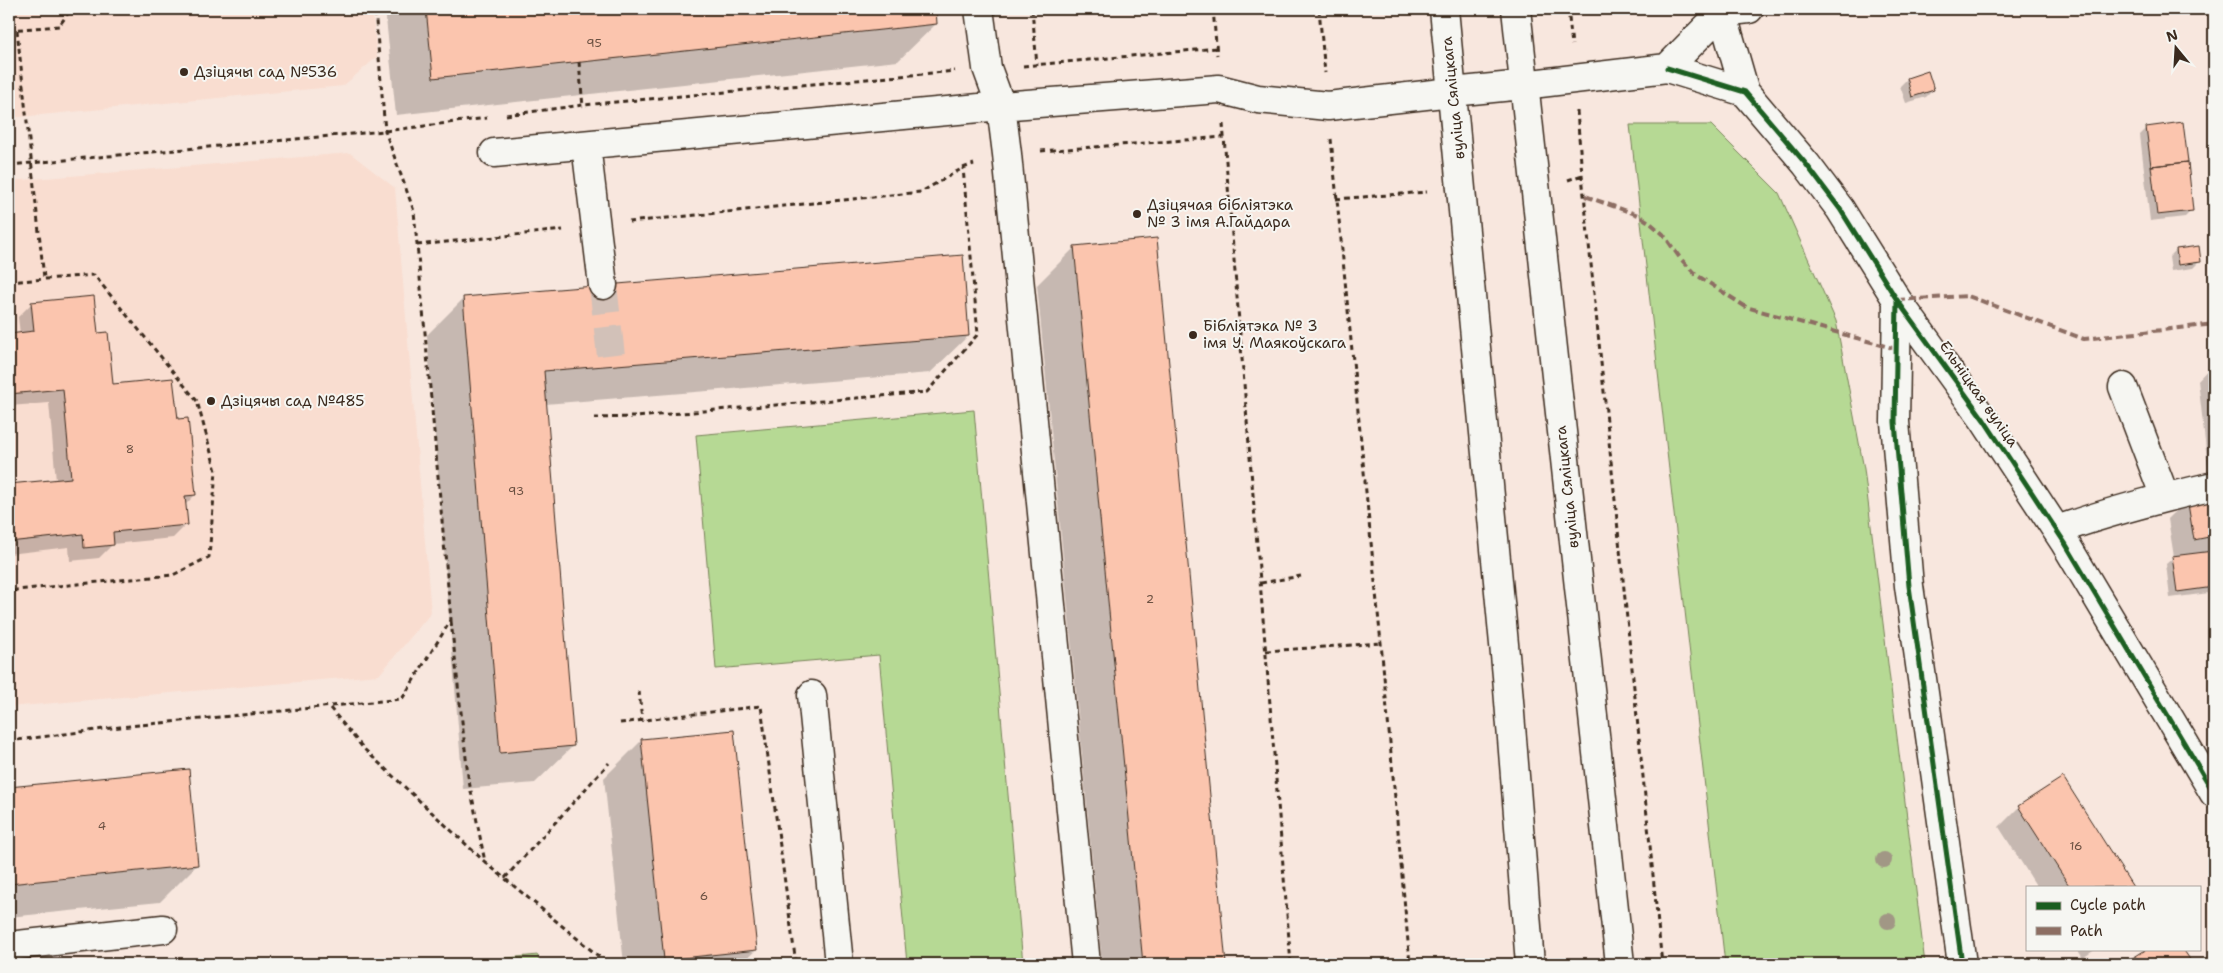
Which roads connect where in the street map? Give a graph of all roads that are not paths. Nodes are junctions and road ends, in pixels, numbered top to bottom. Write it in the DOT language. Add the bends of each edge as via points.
graph roads {
  1 [pos="979,9"];
  2 [pos="1444,9"];
  3 [pos="1516,9"];
  4 [pos="1749,9"];
  5 [pos="1722,12"];
  6 [pos="1667,68"];
  7 [pos="1523,85"];
  8 [pos="1452,92"];
  9 [pos="1745,92"];
  10 [pos="1001,106"];
  11 [pos="586,145"];
  12 [pos="494,154"];
  13 [pos="603,285"];
  14 [pos="1897,300"];
  15 [pos="2123,387"];
  16 [pos="2214,486"];
  17 [pos="2165,496"];
  18 [pos="2057,530"];
  19 [pos="812,695"];
  20 [pos="2214,793"];
  21 [pos="163,929"];
  22 [pos="9,946"];
  23 [pos="839,964"];
  24 [pos="1086,964"];
  25 [pos="1530,964"];
  26 [pos="1620,964"];
  27 [pos="1962,964"];
  1 -- 10 [label="main road" via="986,68"];
  2 -- 8 [label="main road, вуліца Сяліцкага"];
  3 -- 7 [label="main road, вуліца Сяліцкага"];
  4 -- 5 [label="main road"];
  5 -- 6 [label="main road"];
  5 -- 9 [label="main road"];
  6 -- 7 [label="main road"];
  6 -- 9 [label="main road"];
  7 -- 8 [label="main road"];
  7 -- 26 [label="main road, вуліца Сяліцкага"];
  8 -- 10 [label="main road" via="1328,106 1258,99 1219,89"];
  8 -- 25 [label="main road, вуліца Сяліцкага" via="1505,656"];
  9 -- 14 [label="main road, Ельніцкая вуліца" via="1840,209"];
  10 -- 11 [label="main road"];
  10 -- 24 [label="main road"];
  11 -- 12 [label="main road"];
  11 -- 13 [label="main road"];
  14 -- 18 [label="main road, Ельніцкая вуліца" via="1984,420"];
  14 -- 27 [label="main road" via="1895,422 1909,586"];
  15 -- 17 [label="main road"];
  16 -- 17 [label="main road"];
  17 -- 18 [label="main road"];
  18 -- 20 [label="main road, Ельніцкая вуліца"];
  19 -- 23 [label="main road"];
  21 -- 22 [label="main road"];
}
